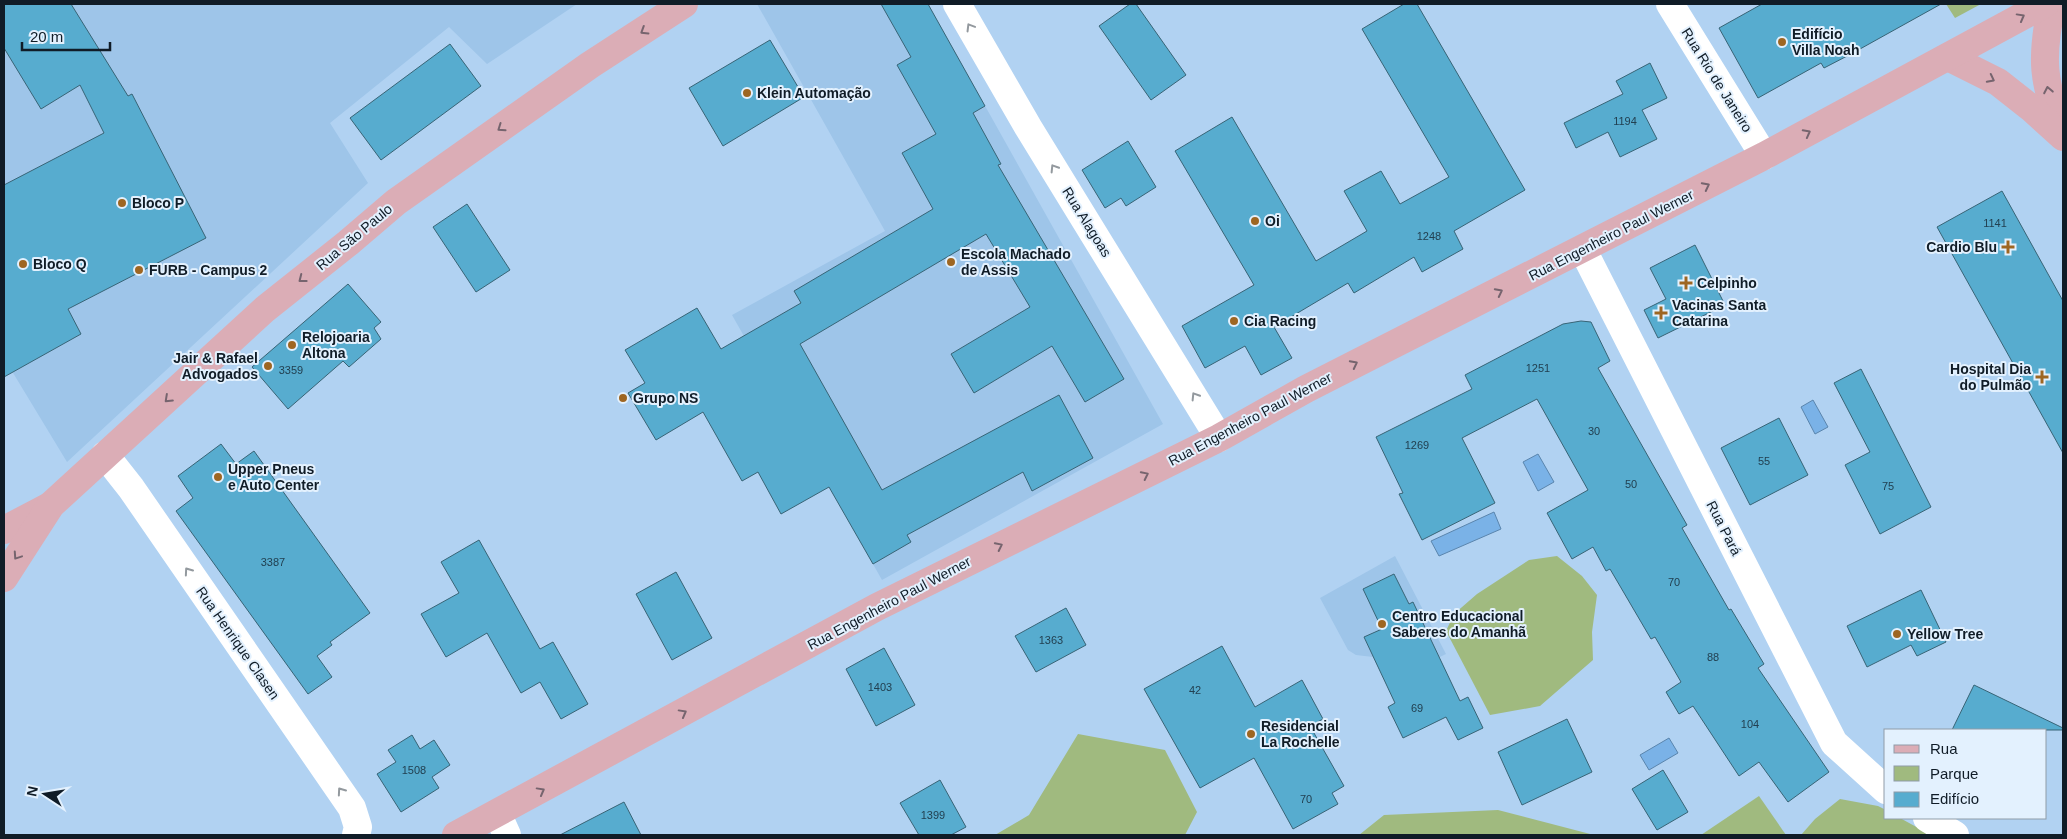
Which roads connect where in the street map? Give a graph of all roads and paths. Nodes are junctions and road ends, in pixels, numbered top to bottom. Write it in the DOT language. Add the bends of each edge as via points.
graph roads {
  1 [pos="684,4"];
  2 [pos="957,4"];
  3 [pos="1670,4"];
  4 [pos="2045,4"];
  5 [pos="2052,4"];
  6 [pos="1948,57"];
  7 [pos="2063,137"];
  8 [pos="1764,156"];
  9 [pos="1583,250"];
  10 [pos="1219,438"];
  11 [pos="105,456"];
  12 [pos="51,506"];
  13 [pos="4,530"];
  14 [pos="4,578"];
  15 [pos="1884,788"];
  16 [pos="1929,819"];
  17 [pos="502,825"];
  18 [pos="356,835"];
  19 [pos="456,835"];
  20 [pos="1955,835"];
  1 -- 11 [label="main road, Rua São Paulo, one-way" via="590,65 396,202 265,309"];
  10 -- 2 [label="street, Rua Alagoas, one-way" via="1028,127"];
  3 -- 8 [label="street, Rua Rio de Janeiro"];
  6 -- 4 [label="main road, Rua Engenheiro Paul Werner, one-way"];
  7 -- 5 [label="main road, one-way" via="2050,102 2044,68 2044,40"];
  6 -- 7 [label="main road, one-way" via="1998,82"];
  8 -- 6 [label="main road, Rua Engenheiro Paul Werner, one-way"];
  9 -- 8 [label="main road, Rua Engenheiro Paul Werner, one-way"];
  10 -- 9 [label="main road, Rua Engenheiro Paul Werner, one-way" via="1306,389"];
  9 -- 15 [label="street, Rua Pará" via="1834,743"];
  17 -- 10 [label="main road, Rua Engenheiro Paul Werner, one-way" via="942,574"];
  11 -- 12 [label="main road, Rua São Paulo"];
  18 -- 11 [label="street, Rua Henrique Clasen, one-way" via="358,827 352,808 131,488"];
  12 -- 13 [label="main road"];
  12 -- 14 [label="main road, one-way"];
  16 -- 20 [label="street"];
  17 -- 19 [label="main road, Rua Engenheiro Paul Werner"];
}
